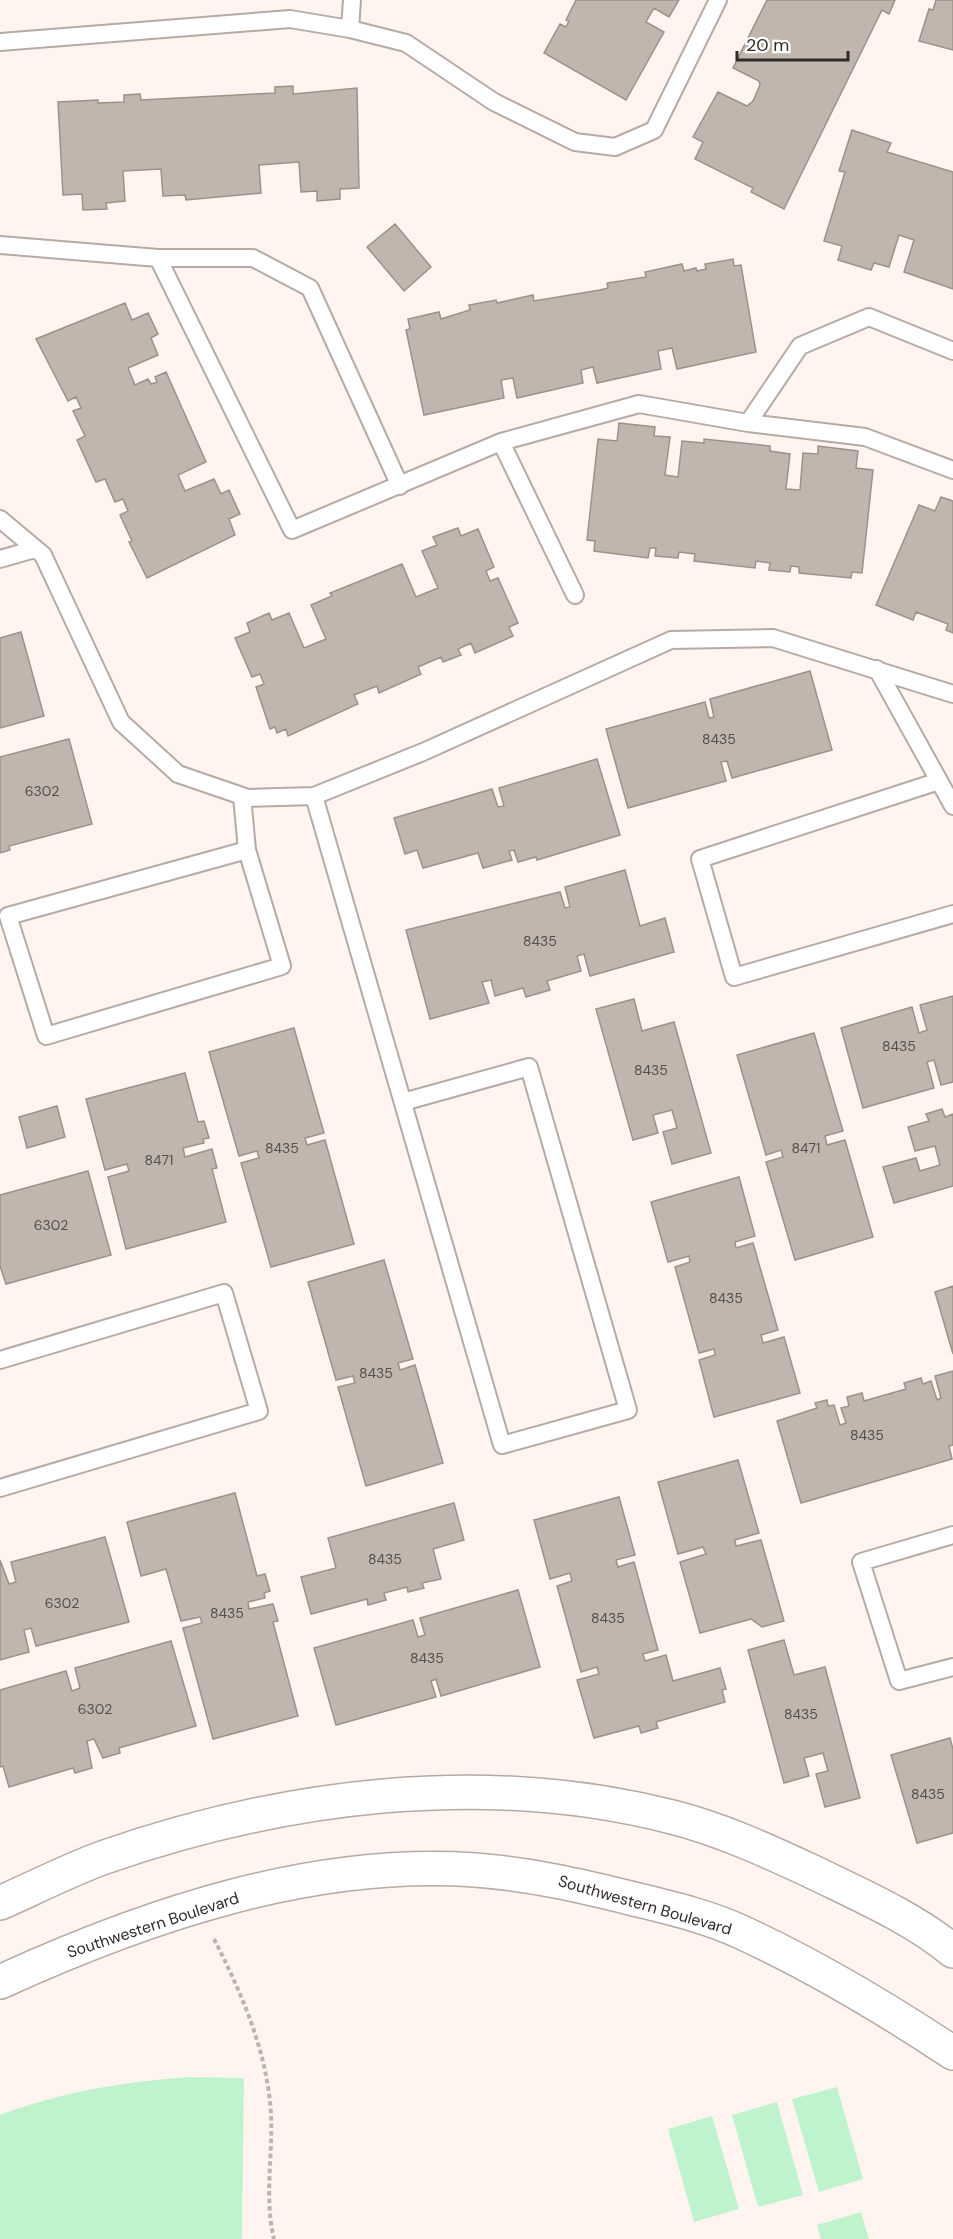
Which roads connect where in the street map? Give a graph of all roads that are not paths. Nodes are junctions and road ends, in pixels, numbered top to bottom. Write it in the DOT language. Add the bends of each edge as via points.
graph roads {
  1 [pos="352,0"];
  2 [pos="718,0"];
  3 [pos="350,29"];
  4 [pos="0,42"];
  5 [pos="0,245"];
  6 [pos="158,258"];
  7 [pos="953,351"];
  8 [pos="748,423"];
  9 [pos="501,442"];
  10 [pos="953,470"];
  11 [pos="400,486"];
  12 [pos="0,519"];
  13 [pos="35,549"];
  14 [pos="0,559"];
  15 [pos="575,595"];
  16 [pos="877,669"];
  17 [pos="953,694"];
  18 [pos="939,781"];
  19 [pos="242,796"];
  20 [pos="314,796"];
  21 [pos="953,806"];
  22 [pos="247,850"];
  23 [pos="953,914"];
  24 [pos="403,1102"];
  25 [pos="0,1360"];
  26 [pos="0,1488"];
  27 [pos="953,1535"];
  28 [pos="953,1667"];
  29 [pos="0,1903"];
  30 [pos="953,1952"];
  31 [pos="0,1982"];
  32 [pos="953,2053"];
  1 -- 3 [label="lane"];
  2 -- 3 [label="lane" via="654,130 615,147 575,142 494,102 406,43"];
  3 -- 4 [label="lane" via="290,19"];
  5 -- 6 [label="lane"];
  6 -- 11 [label="lane" via="253,258 310,288"];
  6 -- 11 [label="lane" via="292,530"];
  7 -- 8 [label="lane" via="869,317 800,346"];
  8 -- 9 [label="lane" via="639,404"];
  8 -- 10 [label="lane" via="865,437"];
  9 -- 11 [label="lane"];
  9 -- 15 [label="lane"];
  12 -- 13 [label="lane"];
  13 -- 14 [label="lane"];
  13 -- 19 [label="lane" via="43,555 120,722 178,774"];
  16 -- 17 [label="lane"];
  16 -- 18 [label="lane"];
  16 -- 20 [label="lane" via="773,638 671,640 423,752"];
  18 -- 21 [label="lane"];
  18 -- 23 [label="lane" via="700,859 734,977"];
  19 -- 20 [label="lane"];
  19 -- 22 [label="lane"];
  20 -- 24 [label="lane"];
  22 -- 22 [label="lane" via="8,916 46,1036 282,966"];
  24 -- 24 [label="lane" via="502,1445 628,1410 529,1067"];
  25 -- 26 [label="lane" via="224,1293 259,1411"];
  27 -- 28 [label="lane" via="861,1562 899,1681"];
  29 -- 30 [label="street" via="100,1859 214,1823 325,1802 434,1792 563,1796 673,1817 775,1854 861,1895 941,1941"];
  31 -- 32 [label="street, Southwestern Boulevard" via="72,1950 168,1916 268,1888 381,1870 474,1870 560,1880 739,1931 830,1977"];
}
